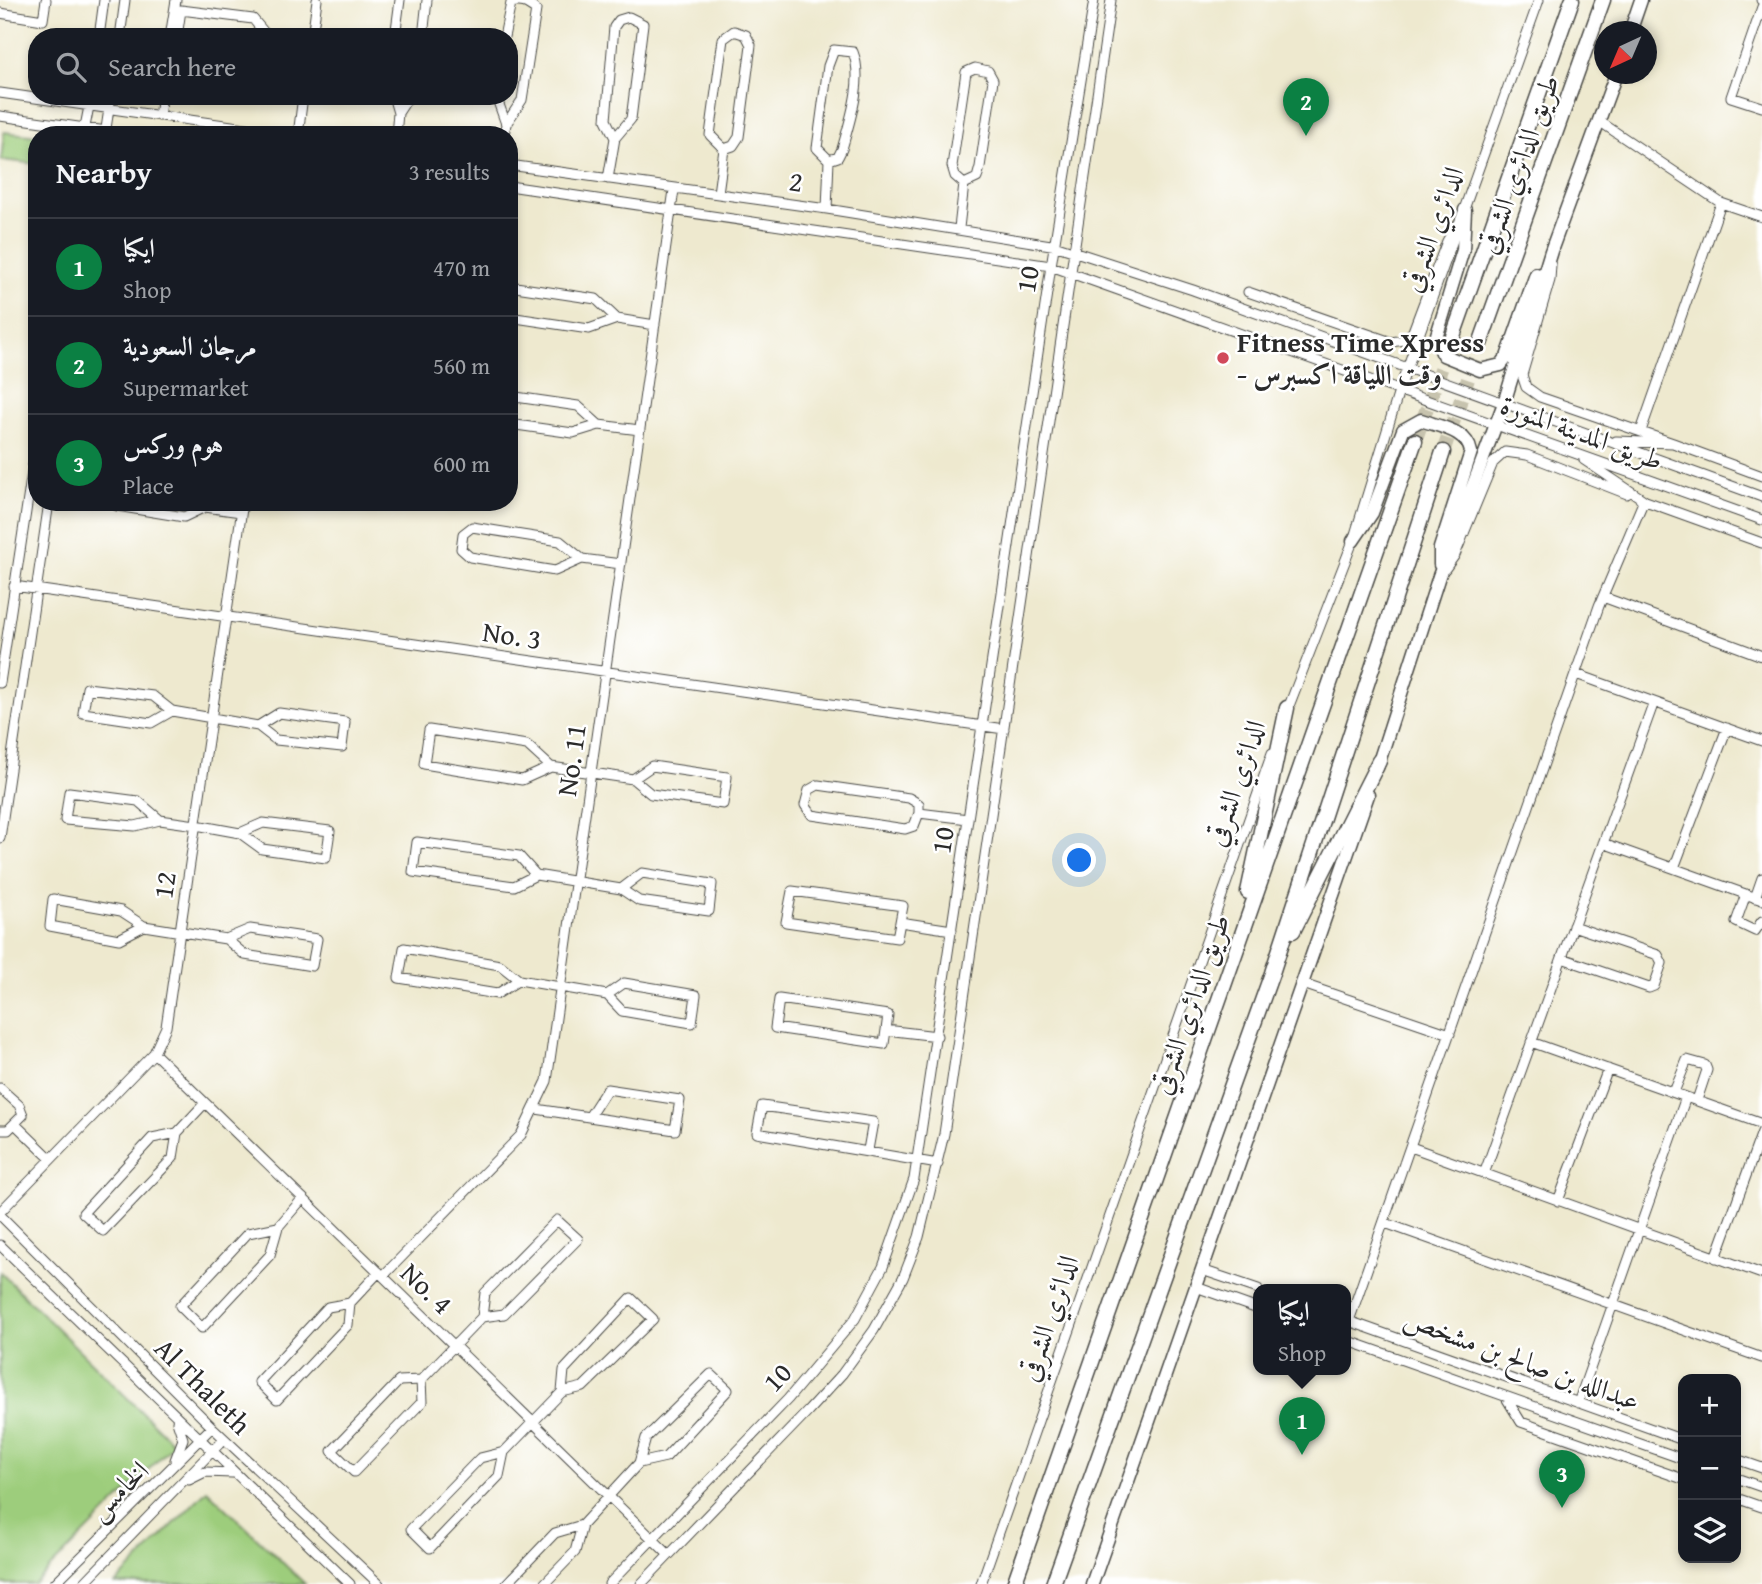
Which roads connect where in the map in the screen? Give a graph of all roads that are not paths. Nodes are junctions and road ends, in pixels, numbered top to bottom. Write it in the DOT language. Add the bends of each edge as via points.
graph roads {
  1 [pos="46,0"];
  2 [pos="104,0"];
  3 [pos="125,0"];
  4 [pos="176,0"];
  5 [pos="317,0"];
  6 [pos="400,0"];
  7 [pos="427,0"];
  8 [pos="1094,0"];
  9 [pos="1111,0"];
  10 [pos="1539,0"];
  11 [pos="1572,0"];
  12 [pos="1602,0"];
  13 [pos="1641,0"];
  14 [pos="1762,7"];
  15 [pos="0,13"];
  16 [pos="1634,21"];
  17 [pos="100,28"];
  18 [pos="121,28"];
  19 [pos="171,28"];
  20 [pos="178,28"];
  21 [pos="261,28"];
  22 [pos="313,28"];
  23 [pos="396,28"];
  24 [pos="424,28"];
  25 [pos="506,28"];
  26 [pos="1612,84"];
  27 [pos="0,93"];
  28 [pos="28,97"];
  29 [pos="76,105"];
  30 [pos="110,105"];
  31 [pos="161,105"];
  32 [pos="301,105"];
  33 [pos="396,105"];
  34 [pos="404,105"];
  35 [pos="499,105"];
  36 [pos="89,107"];
  37 [pos="1762,107"];
  38 [pos="109,110"];
  39 [pos="398,113"];
  40 [pos="0,116"];
  41 [pos="159,116"];
  42 [pos="1599,121"];
  43 [pos="506,124"];
  44 [pos="52,126"];
  45 [pos="85,126"];
  46 [pos="106,126"];
  47 [pos="231,126"];
  48 [pos="298,126"];
  49 [pos="397,126"];
  50 [pos="615,138"];
  51 [pos="724,149"];
  52 [pos="829,160"];
  53 [pos="518,166"];
  54 [pos="608,179"];
  55 [pos="964,184"];
  56 [pos="518,187"];
  57 [pos="674,190"];
  58 [pos="718,193"];
  59 [pos="1721,203"];
  60 [pos="671,209"];
  61 [pos="827,209"];
  62 [pos="1465,210"];
  63 [pos="1762,217"];
  64 [pos="959,228"];
  65 [pos="1056,246"];
  66 [pos="1075,251"];
  67 [pos="1551,251"];
  68 [pos="1051,266"];
  69 [pos="1071,274"];
  70 [pos="518,287"];
  71 [pos="1248,292"];
  72 [pos="518,318"];
  73 [pos="617,319"];
  74 [pos="654,325"];
  75 [pos="1453,336"];
  76 [pos="1480,344"];
  77 [pos="1407,368"];
  78 [pos="1400,388"];
  79 [pos="518,397"];
  80 [pos="1504,403"];
  81 [pos="518,425"];
  82 [pos="600,425"];
  83 [pos="1497,425"];
  84 [pos="640,430"];
  85 [pos="1642,431"];
  86 [pos="1607,440"];
  87 [pos="1415,441"];
  88 [pos="1673,443"];
  89 [pos="1443,452"];
  90 [pos="1570,452"];
  91 [pos="1762,476"];
  92 [pos="28,497"];
  93 [pos="1762,497"];
  94 [pos="1644,500"];
  95 [pos="48,511"];
  96 [pos="147,511"];
  97 [pos="193,511"];
  98 [pos="241,511"];
  99 [pos="1762,520"];
  100 [pos="1353,541"];
  101 [pos="1762,543"];
  102 [pos="582,559"];
  103 [pos="621,564"];
  104 [pos="1440,576"];
  105 [pos="14,586"];
  106 [pos="36,589"];
  107 [pos="1603,597"];
  108 [pos="226,617"];
  109 [pos="1762,656"];
  110 [pos="606,671"];
  111 [pos="1576,674"];
  112 [pos="0,683"];
  113 [pos="1654,702"];
  114 [pos="1287,708"];
  115 [pos="172,711"];
  116 [pos="211,718"];
  117 [pos="982,725"];
  118 [pos="258,726"];
  119 [pos="1727,728"];
  120 [pos="1004,729"];
  121 [pos="1762,741"];
  122 [pos="1379,761"];
  123 [pos="551,767"];
  124 [pos="592,773"];
  125 [pos="633,779"];
  126 [pos="919,813"];
  127 [pos="160,820"];
  128 [pos="968,820"];
  129 [pos="195,825"];
  130 [pos="240,833"];
  131 [pos="0,838"];
  132 [pos="1603,843"];
  133 [pos="1674,868"];
  134 [pos="536,875"];
  135 [pos="1762,878"];
  136 [pos="577,882"];
  137 [pos="621,888"];
  138 [pos="1754,897"];
  139 [pos="1762,921"];
  140 [pos="900,922"];
  141 [pos="144,926"];
  142 [pos="1573,926"];
  143 [pos="952,930"];
  144 [pos="180,932"];
  145 [pos="226,939"];
  146 [pos="1236,949"];
  147 [pos="1562,958"];
  148 [pos="1272,973"];
  149 [pos="519,981"];
  150 [pos="1303,984"];
  151 [pos="562,988"];
  152 [pos="607,995"];
  153 [pos="886,1030"];
  154 [pos="1450,1034"];
  155 [pos="937,1037"];
  156 [pos="1531,1042"];
  157 [pos="154,1053"];
  158 [pos="1608,1069"];
  159 [pos="0,1088"];
  160 [pos="1674,1093"];
  161 [pos="1686,1097"];
  162 [pos="1697,1100"];
  163 [pos="205,1103"];
  164 [pos="536,1109"];
  165 [pos="589,1117"];
  166 [pos="1762,1124"];
  167 [pos="16,1125"];
  168 [pos="0,1130"];
  169 [pos="1762,1132"];
  170 [pos="177,1133"];
  171 [pos="1411,1147"];
  172 [pos="867,1150"];
  173 [pos="51,1159"];
  174 [pos="918,1160"];
  175 [pos="938,1164"];
  176 [pos="1484,1174"];
  177 [pos="303,1198"];
  178 [pos="1558,1201"];
  179 [pos="0,1214"];
  180 [pos="1385,1223"];
  181 [pos="278,1227"];
  182 [pos="1639,1231"];
  183 [pos="0,1245"];
  184 [pos="1716,1258"];
  185 [pos="1202,1270"];
  186 [pos="381,1274"];
  187 [pos="1762,1274"];
  188 [pos="1196,1287"];
  189 [pos="1253,1288"];
  190 [pos="350,1303"];
  191 [pos="1613,1304"];
  192 [pos="1253,1307"];
  193 [pos="1351,1313"];
  194 [pos="482,1317"];
  195 [pos="1351,1322"];
  196 [pos="1351,1342"];
  197 [pos="454,1345"];
  198 [pos="1762,1358"];
  199 [pos="421,1380"];
  200 [pos="562,1392"];
  201 [pos="1505,1396"];
  202 [pos="1578,1403"];
  203 [pos="173,1413"];
  204 [pos="533,1422"];
  205 [pos="212,1427"];
  206 [pos="1678,1438"];
  207 [pos="200,1439"];
  208 [pos="224,1439"];
  209 [pos="212,1451"];
  210 [pos="504,1452"];
  211 [pos="1678,1457"];
  212 [pos="1741,1461"];
  213 [pos="639,1463"];
  214 [pos="1762,1468"];
  215 [pos="233,1473"];
  216 [pos="166,1475"];
  217 [pos="1678,1477"];
  218 [pos="1741,1480"];
  219 [pos="179,1486"];
  220 [pos="1762,1487"];
  221 [pos="609,1496"];
  222 [pos="1741,1500"];
  223 [pos="1762,1507"];
  224 [pos="582,1525"];
  225 [pos="653,1539"];
  226 [pos="669,1555"];
  227 [pos="1053,1583"];
  228 [pos="54,1584"];
  229 [pos="83,1584"];
  230 [pos="350,1584"];
  231 [pos="379,1584"];
  232 [pos="506,1584"];
  233 [pos="544,1584"];
  234 [pos="610,1584"];
  235 [pos="641,1584"];
  236 [pos="981,1584"];
  237 [pos="1014,1584"];
  238 [pos="1091,1584"];
  1 -- 15 [label="street" via="43,20"];
  2 -- 17 [label="street"];
  3 -- 18 [label="street"];
  4 -- 19 [label="street"];
  5 -- 22 [label="street"];
  6 -- 23 [label="street"];
  7 -- 24 [label="street"];
  8 -- 65 [label="street, 10"];
  9 -- 66 [label="street, 10"];
  10 -- 62 [label="street, الدائري الشرقي"];
  11 -- 75 [label="highway, طريق الدائري الشرقي"];
  12 -- 76 [label="highway, طريق الدائري الشرقي"];
  13 -- 16 [label="main road"];
  14 -- 37 [label="street" via="1731,97"];
  20 -- 21 [label="street" via="181,10 253,19"];
  25 -- 43 [label="street" via="511,3 528,3 536,10 522,100"];
  26 -- 42 [label="main road"];
  27 -- 28 [label="street"];
  29 -- 36 [label="street"];
  30 -- 38 [label="street"];
  31 -- 41 [label="street"];
  32 -- 48 [label="street"];
  33 -- 39 [label="street"];
  34 -- 39 [label="street"];
  35 -- 43 [label="street"];
  36 -- 38 [label="street"];
  36 -- 45 [label="street"];
  38 -- 41 [label="street"];
  38 -- 46 [label="street"];
  39 -- 49 [label="street"];
  40 -- 44 [label="street"];
  41 -- 47 [label="street"];
  42 -- 59 [label="street"];
  42 -- 67 [label="main road"];
  50 -- 50 [label="street" via="606,120 614,27 629,17 643,24 644,35 631,119"];
  50 -- 54 [label="street"];
  51 -- 51 [label="street" via="710,135 723,39 734,32 746,36 751,45 738,137 733,146"];
  51 -- 58 [label="street"];
  52 -- 52 [label="street" via="817,148 828,66 834,50 853,52 858,66 849,125 838,157"];
  52 -- 61 [label="street"];
  53 -- 54 [label="street, 2"];
  54 -- 57 [label="street, 2"];
  55 -- 55 [label="street" via="952,166 966,72 975,68 988,71 993,80 977,178"];
  55 -- 64 [label="street"];
  56 -- 60 [label="street, 2"];
  57 -- 58 [label="street, 2"];
  57 -- 60 [label="street, No. 11"];
  58 -- 61 [label="street, 2"];
  59 -- 63 [label="street"];
  59 -- 85 [label="street"];
  60 -- 68 [label="street, 2"];
  60 -- 74 [label="street, No. 11"];
  61 -- 64 [label="street, 2"];
  62 -- 67 [label="main road" via="1463,250 1436,338 1443,355 1480,370 1501,365 1534,277"];
  62 -- 71 [label="street" via="1405,340 1391,342"];
  62 -- 77 [label="street, الدائري الشرقي"];
  64 -- 65 [label="street, 2"];
  65 -- 66 [label="street, 2"];
  65 -- 68 [label="street, 10"];
  66 -- 69 [label="street, 10"];
  66 -- 77 [label="street, طريق المدينة المنورة"];
  67 -- 80 [label="main road"];
  67 -- 85 [label="street" via="1550,280 1522,374 1526,387 1540,397"];
  68 -- 69 [label="street, 2"];
  68 -- 117 [label="street, 10"];
  69 -- 78 [label="street, طريق المدينة المنورة"];
  69 -- 120 [label="street, 10"];
  70 -- 73 [label="street" via="596,299"];
  72 -- 73 [label="street" via="589,329"];
  73 -- 74 [label="street"];
  74 -- 84 [label="street, No. 11"];
  77 -- 78 [label="street, الدائري الشرقي"];
  77 -- 80 [label="street, طريق المدينة المنورة"];
  78 -- 83 [label="street, طريق المدينة المنورة"];
  78 -- 100 [label="street, الدائري الشرقي"];
  79 -- 82 [label="street" via="578,406"];
  80 -- 83 [label="main road"];
  80 -- 86 [label="street, طريق المدينة المنورة"];
  81 -- 82 [label="street" via="573,433"];
  82 -- 84 [label="street"];
  83 -- 90 [label="street, طريق المدينة المنورة"];
  83 -- 104 [label="main road"];
  84 -- 103 [label="street, No. 11"];
  85 -- 88 [label="street"];
  86 -- 88 [label="street"];
  86 -- 93 [label="street, طريق المدينة المنورة"];
  87 -- 146 [label="highway, طريق الدائري الشرقي"];
  88 -- 91 [label="street"];
  89 -- 148 [label="highway"];
  90 -- 94 [label="street"];
  90 -- 99 [label="street, طريق المدينة المنورة"];
  92 -- 105 [label="street"];
  94 -- 101 [label="street"];
  94 -- 104 [label="street" via="1527,455 1505,452 1493,463 1455,555"];
  94 -- 107 [label="street"];
  95 -- 106 [label="street"];
  96 -- 97 [label="street" via="184,517"];
  98 -- 108 [label="street, 12"];
  100 -- 104 [label="main road" via="1372,513 1403,430 1421,421 1464,436 1471,453 1440,548"];
  100 -- 114 [label="street, الدائري الشرقي"];
  102 -- 102 [label="street" via="555,571 470,557 461,549 463,534 472,527 560,541"];
  102 -- 103 [label="street"];
  103 -- 110 [label="street, No. 11"];
  104 -- 122 [label="main road"];
  105 -- 106 [label="street, No. 3"];
  105 -- 112 [label="street"];
  106 -- 108 [label="street, No. 3"];
  106 -- 131 [label="street"];
  107 -- 109 [label="street"];
  107 -- 111 [label="street"];
  108 -- 110 [label="street, No. 3"];
  108 -- 116 [label="street, 12"];
  110 -- 117 [label="street, No. 3"];
  110 -- 124 [label="street, No. 11"];
  111 -- 113 [label="street"];
  111 -- 154 [label="street"];
  113 -- 119 [label="street"];
  113 -- 132 [label="street"];
  114 -- 146 [label="highway"];
  114 -- 236 [label="street, الدائري الشرقي"];
  115 -- 115 [label="street" via="151,723 83,713 87,688 153,696"];
  115 -- 116 [label="street"];
  116 -- 118 [label="street"];
  116 -- 129 [label="street, 12"];
  117 -- 120 [label="street, No. 3"];
  117 -- 128 [label="street, 10"];
  118 -- 118 [label="street" via="279,713 345,722 342,747 276,740"];
  119 -- 121 [label="street"];
  119 -- 133 [label="street"];
  120 -- 175 [label="street, 10"];
  122 -- 148 [label="highway"];
  122 -- 150 [label="main road"];
  123 -- 123 [label="street" via="523,780 424,764 429,730 527,745"];
  123 -- 124 [label="street"];
  124 -- 125 [label="street"];
  124 -- 136 [label="street, No. 11"];
  125 -- 125 [label="street" via="652,766 727,777 723,804 650,794"];
  126 -- 126 [label="street" via="914,826 905,830 812,815 805,805 809,790 818,785 909,798 919,804"];
  126 -- 128 [label="street"];
  127 -- 127 [label="street" via="135,826 65,820 69,792 138,801"];
  127 -- 129 [label="street"];
  128 -- 143 [label="street, 10"];
  129 -- 130 [label="street"];
  129 -- 144 [label="street, 12"];
  130 -- 130 [label="street" via="263,823 330,831 326,858 262,849"];
  132 -- 133 [label="street"];
  132 -- 142 [label="street"];
  133 -- 138 [label="street"];
  134 -- 134 [label="street" via="514,886 413,872 417,842 519,856"];
  134 -- 136 [label="street"];
  135 -- 138 [label="street"];
  136 -- 137 [label="street"];
  136 -- 151 [label="street, No. 11"];
  137 -- 137 [label="street" via="642,873 712,884 709,911 639,901"];
  138 -- 139 [label="street" via="1737,917 1738,924 1755,931"];
  140 -- 140 [label="street" via="898,938 786,922 792,891 902,906"];
  140 -- 143 [label="street"];
  141 -- 141 [label="street" via="119,939 50,926 53,899 121,911"];
  141 -- 144 [label="street"];
  142 -- 147 [label="street"];
  142 -- 147 [label="street" via="1658,955 1662,962 1654,986"];
  143 -- 155 [label="street, 10"];
  144 -- 145 [label="street"];
  144 -- 157 [label="street, 12" via="166,1027"];
  145 -- 145 [label="street" via="250,929 317,939 312,966 245,955"];
  146 -- 237 [label="highway, طريق الدائري الشرقي"];
  147 -- 156 [label="street"];
  148 -- 227 [label="highway"];
  149 -- 149 [label="street" via="497,994 399,978 404,948 500,965"];
  149 -- 151 [label="street"];
  150 -- 154 [label="street"];
  150 -- 185 [label="main road"];
  151 -- 152 [label="street"];
  151 -- 164 [label="street, No. 11" via="550,1068"];
  152 -- 152 [label="street" via="624,983 696,995 692,1023 622,1011"];
  153 -- 153 [label="street" via="884,1044 775,1028 779,999 888,1015"];
  153 -- 155 [label="street"];
  154 -- 171 [label="street"];
  155 -- 174 [label="street, 10"];
  156 -- 158 [label="street"];
  156 -- 176 [label="street"];
  157 -- 163 [label="street, No. 4"];
  157 -- 173 [label="street, 12"];
  158 -- 160 [label="street"];
  158 -- 178 [label="street"];
  159 -- 167 [label="street" via="22,1110"];
  160 -- 161 [label="street"];
  160 -- 162 [label="street" via="1687,1060 1705,1065"];
  161 -- 162 [label="street"];
  161 -- 182 [label="street"];
  162 -- 166 [label="street"];
  163 -- 170 [label="street"];
  163 -- 177 [label="street, No. 4"];
  164 -- 165 [label="street"];
  164 -- 186 [label="street, No. 11" via="501,1158"];
  165 -- 165 [label="street" via="675,1129 680,1100 607,1089"];
  167 -- 168 [label="street"];
  167 -- 173 [label="street"];
  169 -- 184 [label="street"];
  170 -- 170 [label="street" via="173,1158 103,1231 83,1213 152,1138"];
  171 -- 176 [label="street"];
  171 -- 180 [label="street"];
  172 -- 172 [label="street" via="873,1122 762,1106 757,1133"];
  172 -- 174 [label="street"];
  173 -- 179 [label="street, 12"];
  174 -- 175 [label="street"];
  174 -- 225 [label="street, 10" via="899,1228 855,1318 788,1399"];
  175 -- 226 [label="street, 10" via="907,1268 874,1329 833,1384"];
  176 -- 178 [label="street"];
  177 -- 181 [label="street"];
  177 -- 186 [label="street, No. 4"];
  178 -- 182 [label="street"];
  179 -- 205 [label="street, Al Thaleth"];
  180 -- 191 [label="street"];
  180 -- 193 [label="street"];
  181 -- 181 [label="street" via="248,1233 180,1306 202,1328 270,1255"];
  182 -- 184 [label="street"];
  182 -- 191 [label="street"];
  183 -- 203 [label="street, Al Thaleth"];
  184 -- 187 [label="street"];
  185 -- 188 [label="main road"];
  185 -- 189 [label="street"];
  186 -- 190 [label="street, No. 11"];
  186 -- 197 [label="street, No. 4"];
  188 -- 192 [label="street"];
  188 -- 238 [label="main road"];
  190 -- 190 [label="street" via="348,1325 276,1400 259,1382 328,1307"];
  191 -- 198 [label="street"];
  191 -- 202 [label="street"];
  194 -- 194 [label="street" via="504,1314 578,1239 558,1220 485,1293"];
  194 -- 197 [label="street"];
  195 -- 202 [label="street, عبدالله بن صالح بن مشخص"];
  196 -- 201 [label="street, عبدالله بن صالح بن مشخص"];
  197 -- 199 [label="street"];
  197 -- 204 [label="street, No. 4"];
  199 -- 199 [label="street" via="422,1402 354,1472 332,1451 399,1381"];
  200 -- 200 [label="street" via="583,1387 653,1319 631,1298 564,1370"];
  200 -- 204 [label="street"];
  201 -- 211 [label="street, عبدالله بن صالح بن مشخص"];
  201 -- 217 [label="street" via="1521,1422"];
  202 -- 206 [label="street, عبدالله بن صالح بن مشخص"];
  203 -- 207 [label="street, Al Thaleth"];
  203 -- 216 [label="street" via="183,1438"];
  204 -- 210 [label="street"];
  204 -- 221 [label="street, No. 4"];
  205 -- 207 [label="street, الخامس"];
  205 -- 208 [label="street, Al Thaleth"];
  207 -- 209 [label="street, Al Thaleth"];
  207 -- 216 [label="street, الخامس"];
  208 -- 209 [label="street, الخامس"];
  208 -- 231 [label="street, Al Thaleth"];
  209 -- 215 [label="street, Al Thaleth"];
  209 -- 219 [label="street, الخامس"];
  210 -- 210 [label="street" via="499,1476 430,1548 411,1529 480,1458"];
  212 -- 214 [label="street"];
  213 -- 213 [label="street" via="666,1457 729,1390 711,1374 646,1438"];
  213 -- 221 [label="street"];
  215 -- 219 [label="street" via="205,1472"];
  215 -- 230 [label="street, Al Thaleth"];
  216 -- 228 [label="street, الخامس"];
  218 -- 220 [label="street"];
  219 -- 229 [label="street, الخامس"];
  221 -- 224 [label="street"];
  221 -- 225 [label="street, No. 4"];
  222 -- 223 [label="street"];
  224 -- 232 [label="street" via="555,1533"];
  224 -- 233 [label="street" via="575,1552"];
  225 -- 226 [label="street, No. 4"];
  225 -- 234 [label="street, 10"];
  226 -- 235 [label="street, 10"];
}
